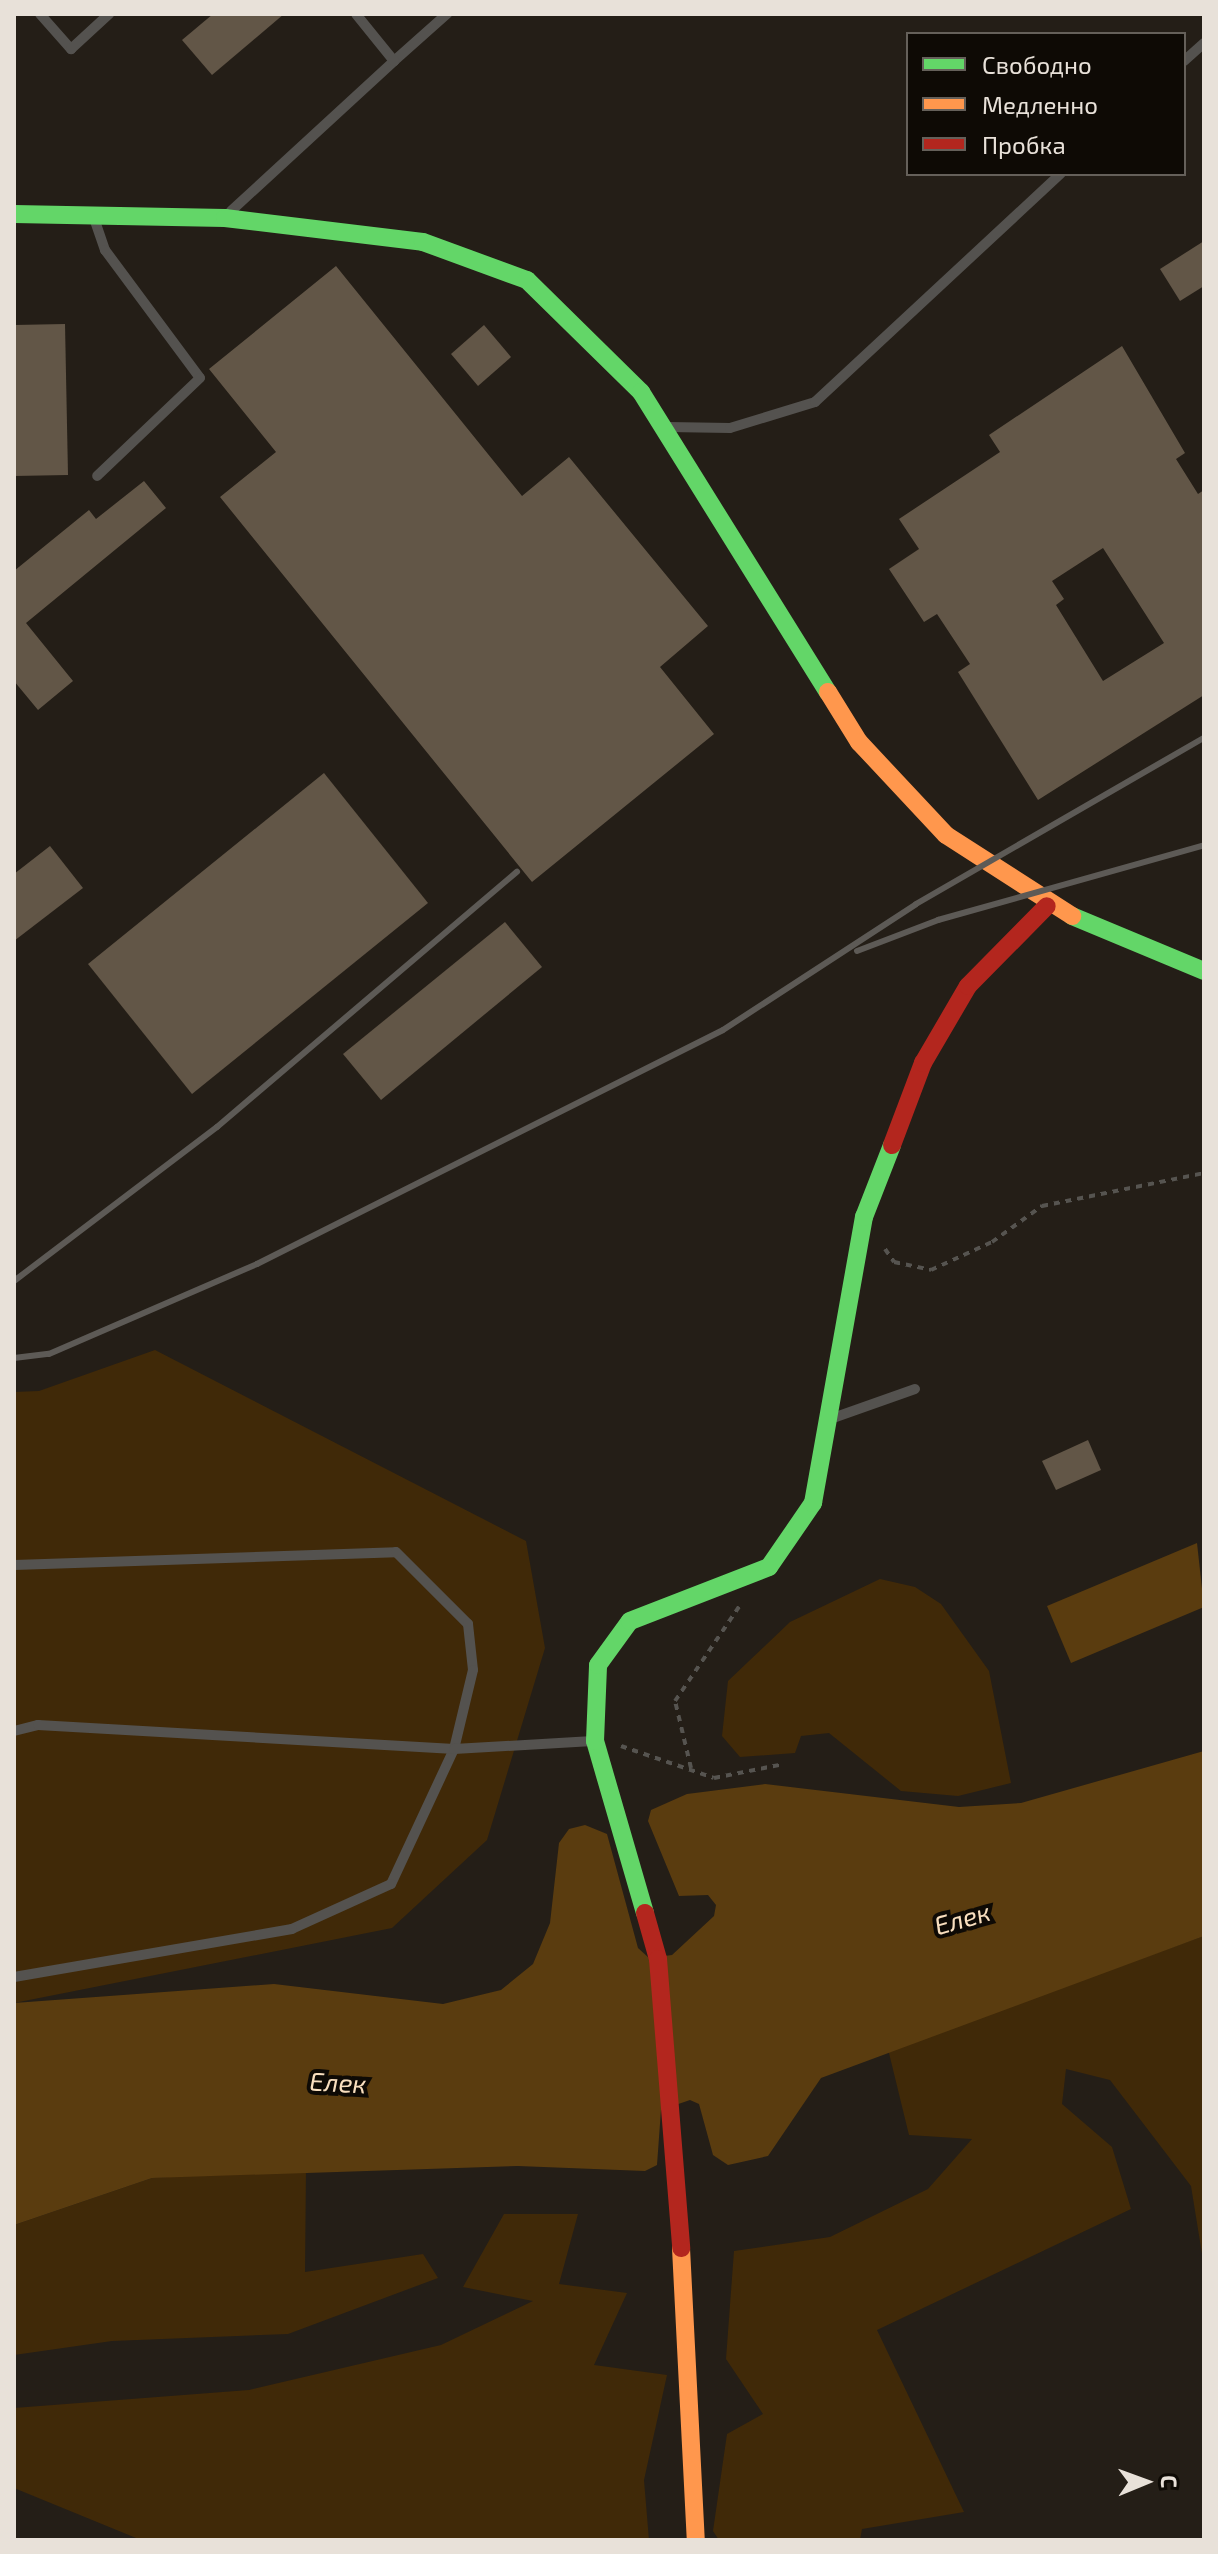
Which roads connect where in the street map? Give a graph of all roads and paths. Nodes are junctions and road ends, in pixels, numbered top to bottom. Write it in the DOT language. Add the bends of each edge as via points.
graph roads {
  1 [pos="40,14"];
  2 [pos="109,14"];
  3 [pos="356,14"];
  4 [pos="447,14"];
  5 [pos="1204,43"];
  6 [pos="1186,59"];
  7 [pos="394,61"];
  8 [pos="1058,176"];
  9 [pos="14,214"];
  10 [pos="93,215"];
  11 [pos="225,218"];
  12 [pos="662,427"];
  13 [pos="97,476"];
  14 [pos="1047,906"];
  15 [pos="1204,971"];
  16 [pos="1204,1173"];
  17 [pos="864,1217"];
  18 [pos="915,1389"];
  19 [pos="831,1419"];
  20 [pos="14,1565"];
  21 [pos="743,1601"];
  22 [pos="14,1731"];
  23 [pos="595,1741"];
  24 [pos="454,1749"];
  25 [pos="784,1764"];
  26 [pos="691,1768"];
  27 [pos="14,1977"];
  28 [pos="696,2540"];
  1 -- 2 [label="lane" via="71,49"];
  3 -- 7 [label="lane"];
  4 -- 7 [label="lane"];
  5 -- 6 [label="lane"];
  7 -- 11 [label="lane"];
  8 -- 12 [label="lane" via="815,402 730,428"];
  9 -- 10 [label="street"];
  10 -- 11 [label="street"];
  10 -- 13 [label="lane" via="105,250 200,378"];
  11 -- 12 [label="street" via="423,242 527,280 581,326"];
  12 -- 14 [label="street" via="859,742 946,835"];
  14 -- 15 [label="street"];
  14 -- 17 [label="street" via="968,986 923,1063"];
  16 -- 17 [label="path" via="1042,1206 992,1242 931,1270 894,1262"];
  17 -- 19 [label="street"];
  18 -- 19 [label="lane"];
  19 -- 23 [label="street" via="813,1503 769,1567 630,1621 598,1665"];
  20 -- 24 [label="lane" via="396,1552 468,1624 473,1670"];
  21 -- 26 [label="path" via="675,1701"];
  22 -- 24 [label="lane" via="38,1725"];
  23 -- 24 [label="lane"];
  23 -- 26 [label="path"];
  23 -- 28 [label="street" via="658,1959 692,2386"];
  24 -- 27 [label="lane" via="391,1884 292,1929"];
  25 -- 26 [label="path" via="714,1778"];
}
